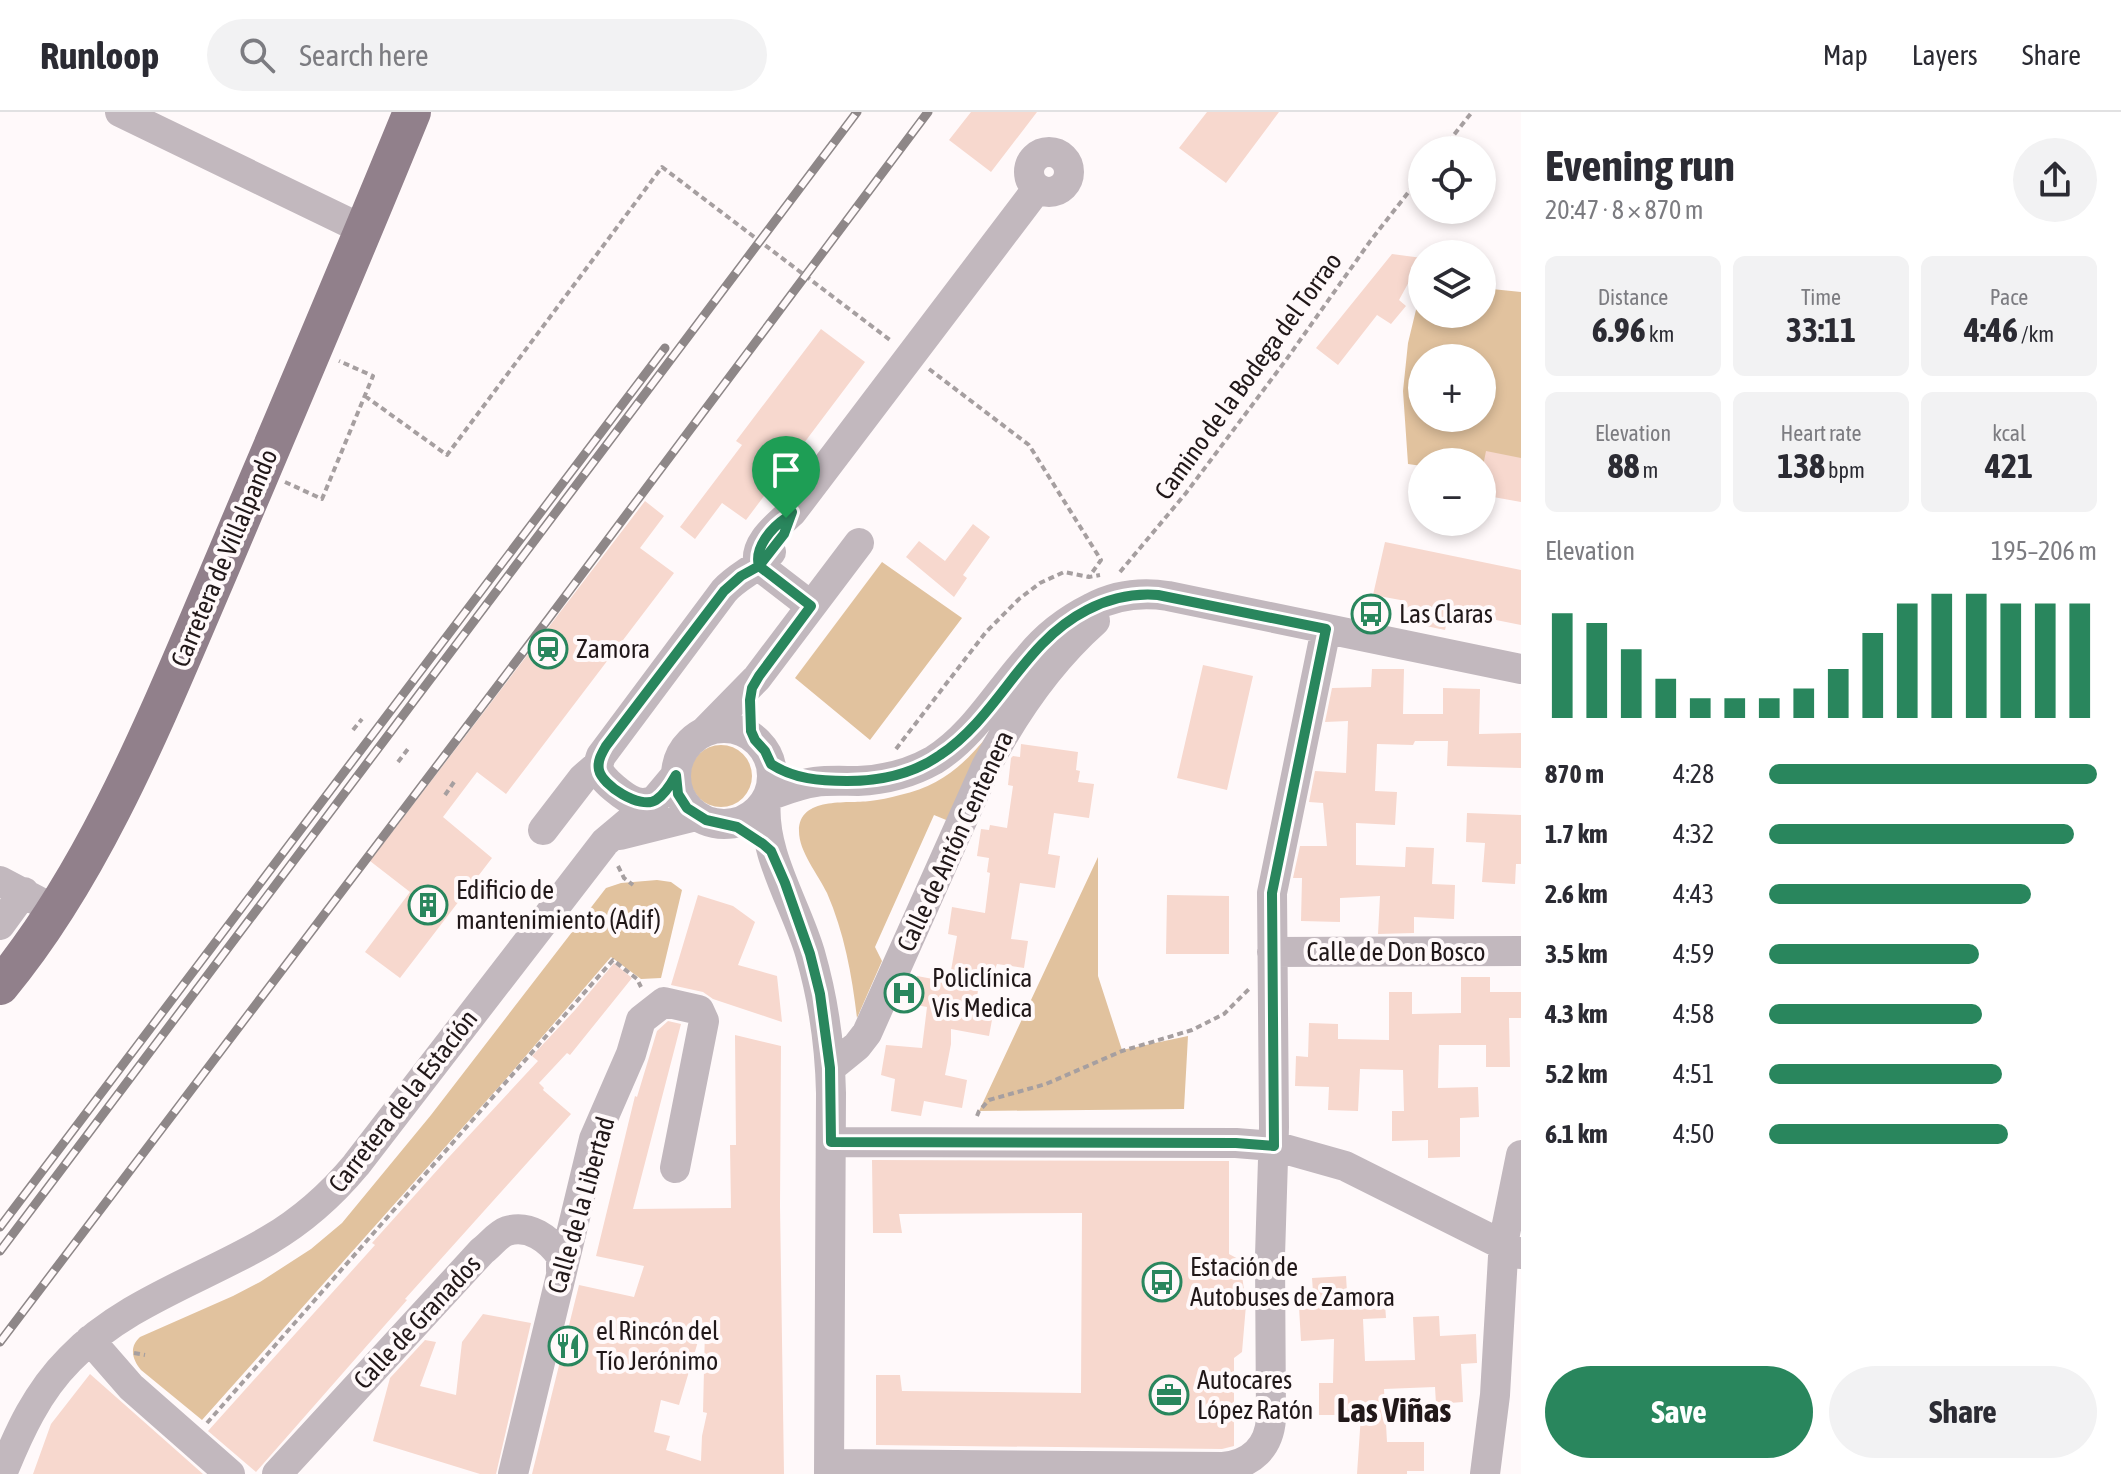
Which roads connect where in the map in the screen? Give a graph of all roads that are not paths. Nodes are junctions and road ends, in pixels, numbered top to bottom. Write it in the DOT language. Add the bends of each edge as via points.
graph roads {
  1 [pos="120,112"];
  2 [pos="412,112"];
  3 [pos="1037,189"];
  4 [pos="364,230"];
  5 [pos="859,543"];
  6 [pos="759,566"];
  7 [pos="1116,590"];
  8 [pos="811,606"];
  9 [pos="1326,629"];
  10 [pos="1521,669"];
  11 [pos="759,676"];
  12 [pos="706,730"];
  13 [pos="763,752"];
  14 [pos="598,765"];
  15 [pos="676,775"];
  16 [pos="821,781"];
  17 [pos="767,798"];
  18 [pos="655,800"];
  19 [pos="696,816"];
  20 [pos="729,824"];
  21 [pos="543,830"];
  22 [pos="771,851"];
  23 [pos="610,855"];
  24 [pos="26,894"];
  25 [pos="0,925"];
  26 [pos="1521,951"];
  27 [pos="1272,952"];
  28 [pos="0,986"];
  29 [pos="830,1068"];
  30 [pos="831,1142"];
  31 [pos="1274,1146"];
  32 [pos="1521,1155"];
  33 [pos="675,1168"];
  34 [pos="1512,1250"];
  35 [pos="561,1271"];
  36 [pos="90,1340"];
  37 [pos="829,1469"];
  38 [pos="2,1474"];
  39 [pos="230,1474"];
  40 [pos="277,1474"];
  41 [pos="513,1474"];
  42 [pos="1485,1474"];
  1 -- 4 [label="street"];
  2 -- 4 [label="main road, Carretera de Villalpando"];
  3 -- 6 [label="street" via="760,547"];
  4 -- 24 [label="main road, Carretera de Villalpando" via="144,741 92,845"];
  5 -- 8 [label="street"];
  6 -- 8 [label="street"];
  6 -- 14 [label="street" via="724,591 606,746"];
  7 -- 9 [label="street, Calle de Antón Centenera"];
  7 -- 16 [label="street, Calle de Antón Centenera" via="1047,638 947,751 893,776"];
  7 -- 29 [label="street, Calle de Antón Centenera" via="1116,604 1070,645 1009,726 867,1033"];
  8 -- 11 [label="street"];
  9 -- 10 [label="street, Calle de Antón Centenera"];
  9 -- 27 [label="street" via="1273,884"];
  11 -- 12 [label="street"];
  11 -- 13 [label="street" via="752,688 750,724"];
  12 -- 13 [label="street" via="746,733"];
  12 -- 15 [label="street" via="685,746"];
  13 -- 16 [label="street, Calle de Antón Centenera" via="784,771"];
  13 -- 17 [label="street" via="772,783"];
  14 -- 18 [label="street" via="604,779 631,799"];
  14 -- 21 [label="street"];
  15 -- 18 [label="street, Carretera de la Estación"];
  15 -- 19 [label="street" via="680,799"];
  16 -- 17 [label="street, Calle de Antón Centenera"];
  17 -- 20 [label="street" via="750,816"];
  17 -- 22 [label="street"];
  18 -- 23 [label="street, Carretera de la Estación" via="616,831"];
  19 -- 20 [label="street"];
  19 -- 23 [label="street, Carretera de la Estación" via="618,835"];
  20 -- 22 [label="street"];
  22 -- 29 [label="street" via="810,954"];
  23 -- 36 [label="street, Carretera de la Estación" via="323,1200 271,1239 133,1311"];
  24 -- 25 [label="street"];
  24 -- 28 [label="main road, Carretera de Villalpando" via="30,947"];
  26 -- 27 [label="street, Calle de Don Bosco"];
  27 -- 31 [label="street"];
  29 -- 30 [label="street"];
  30 -- 31 [label="street"];
  30 -- 37 [label="street"];
  31 -- 34 [label="street" via="1345,1166"];
  31 -- 37 [label="street" via="1271,1419 1265,1444 1253,1457 1223,1467"];
  32 -- 34 [label="street"];
  33 -- 35 [label="street, Calle de la Libertad" via="704,1021 699,1010 664,1002 641,1020 594,1139"];
  34 -- 42 [label="street"];
  35 -- 40 [label="street, Calle de Granados" via="561,1256 544,1238 530,1230 506,1231"];
  35 -- 41 [label="street, Calle de la Libertad"];
  36 -- 38 [label="street, Carretera de la Estación" via="36,1401"];
  36 -- 39 [label="street" via="131,1387"];
}
